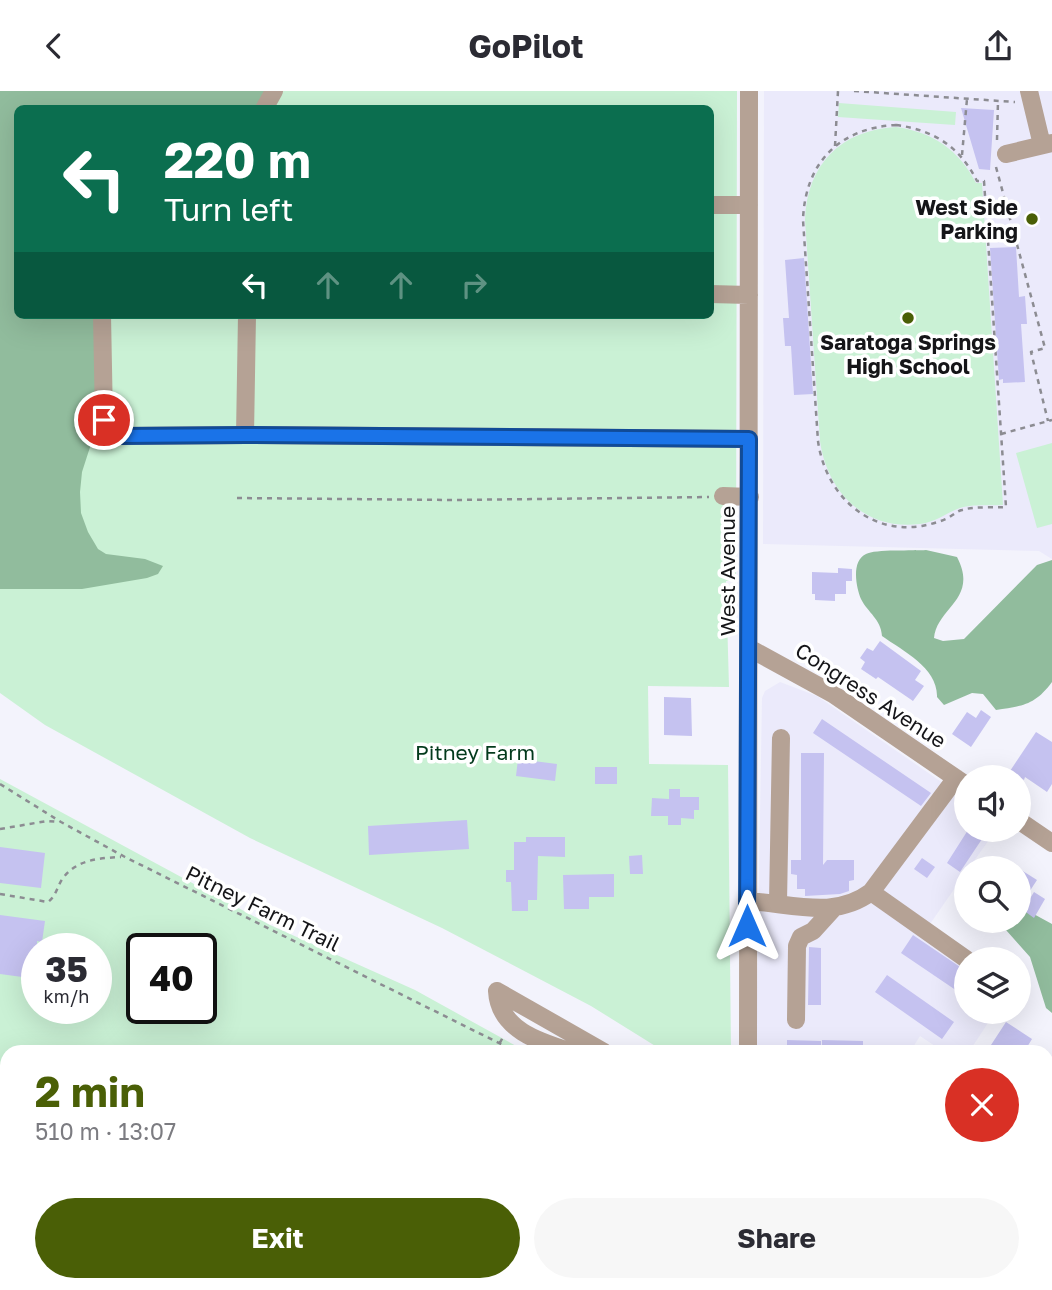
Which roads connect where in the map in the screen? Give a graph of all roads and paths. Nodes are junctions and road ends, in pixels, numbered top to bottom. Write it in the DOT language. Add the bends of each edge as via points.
graph roads {
  1 [pos="749,91"];
  2 [pos="838,91"];
  3 [pos="854,91"];
  4 [pos="1025,97"];
  5 [pos="967,99"];
  6 [pos="998,101"];
  7 [pos="1047,144"];
  8 [pos="835,146"];
  9 [pos="1000,154"];
  10 [pos="962,157"];
  11 [pos="714,205"];
  12 [pos="749,205"];
  13 [pos="714,294"];
  14 [pos="750,295"];
  15 [pos="102,319"];
  16 [pos="247,319"];
  17 [pos="1050,421"];
  18 [pos="1001,434"];
  19 [pos="245,435"];
  20 [pos="749,439"];
  21 [pos="723,496"];
  22 [pos="750,497"];
  23 [pos="237,498"];
  24 [pos="749,648"];
  25 [pos="781,738"];
  26 [pos="954,776"];
  27 [pos="0,784"];
  28 [pos="954,790"];
  29 [pos="61,822"];
  30 [pos="0,829"];
  31 [pos="1031,829"];
  32 [pos="1052,843"];
  33 [pos="125,857"];
  34 [pos="871,892"];
  35 [pos="0,894"];
  36 [pos="747,901"];
  37 [pos="778,904"];
  38 [pos="833,909"];
  39 [pos="954,951"];
  40 [pos="796,1020"];
  41 [pos="503,1045"];
  42 [pos="550,1045"];
  43 [pos="592,1045"];
  44 [pos="748,1045"];
  1 -- 12 [label="street, West Avenue"];
  2 -- 8 [label="path"];
  3 -- 5 [label="path"];
  4 -- 6 [label="path"];
  4 -- 7 [label="street"];
  5 -- 6 [label="path"];
  5 -- 10 [label="path"];
  6 -- 9 [label="path"];
  7 -- 9 [label="street"];
  8 -- 10 [label="path" via="867,129 896,125 926,131"];
  8 -- 18 [label="path" via="811,177 803,220 818,441 831,483 850,506 890,525 920,526 962,510 1006,507"];
  9 -- 17 [label="path" via="1045,348 1031,352"];
  10 -- 18 [label="path" via="977,181 984,181"];
  11 -- 12 [label="street"];
  12 -- 14 [label="street, West Avenue"];
  13 -- 14 [label="street"];
  14 -- 20 [label="street, West Avenue"];
  15 -- 19 [label="street" via="108,431 120,436"];
  16 -- 19 [label="street"];
  17 -- 18 [label="path"];
  19 -- 20 [label="street"];
  20 -- 22 [label="street, West Avenue"];
  21 -- 22 [label="street"];
  21 -- 23 [label="path"];
  22 -- 24 [label="street, West Avenue"];
  24 -- 26 [label="street, Congress Avenue" via="833,694"];
  24 -- 36 [label="street, West Avenue"];
  25 -- 37 [label="street"];
  27 -- 29 [label="path, Pitney Farm Trail"];
  28 -- 34 [label="street"];
  29 -- 30 [label="path"];
  29 -- 33 [label="path, Pitney Farm Trail"];
  31 -- 32 [label="street"];
  33 -- 35 [label="path" via="97,858 75,866 48,902"];
  33 -- 41 [label="path, Pitney Farm Trail"];
  34 -- 38 [label="street"];
  34 -- 39 [label="street"];
  36 -- 37 [label="street"];
  36 -- 44 [label="street, West Avenue"];
  37 -- 38 [label="street"];
  38 -- 40 [label="street" via="797,946"];
  42 -- 43 [label="street" via="510,1025 497,991"];
}
